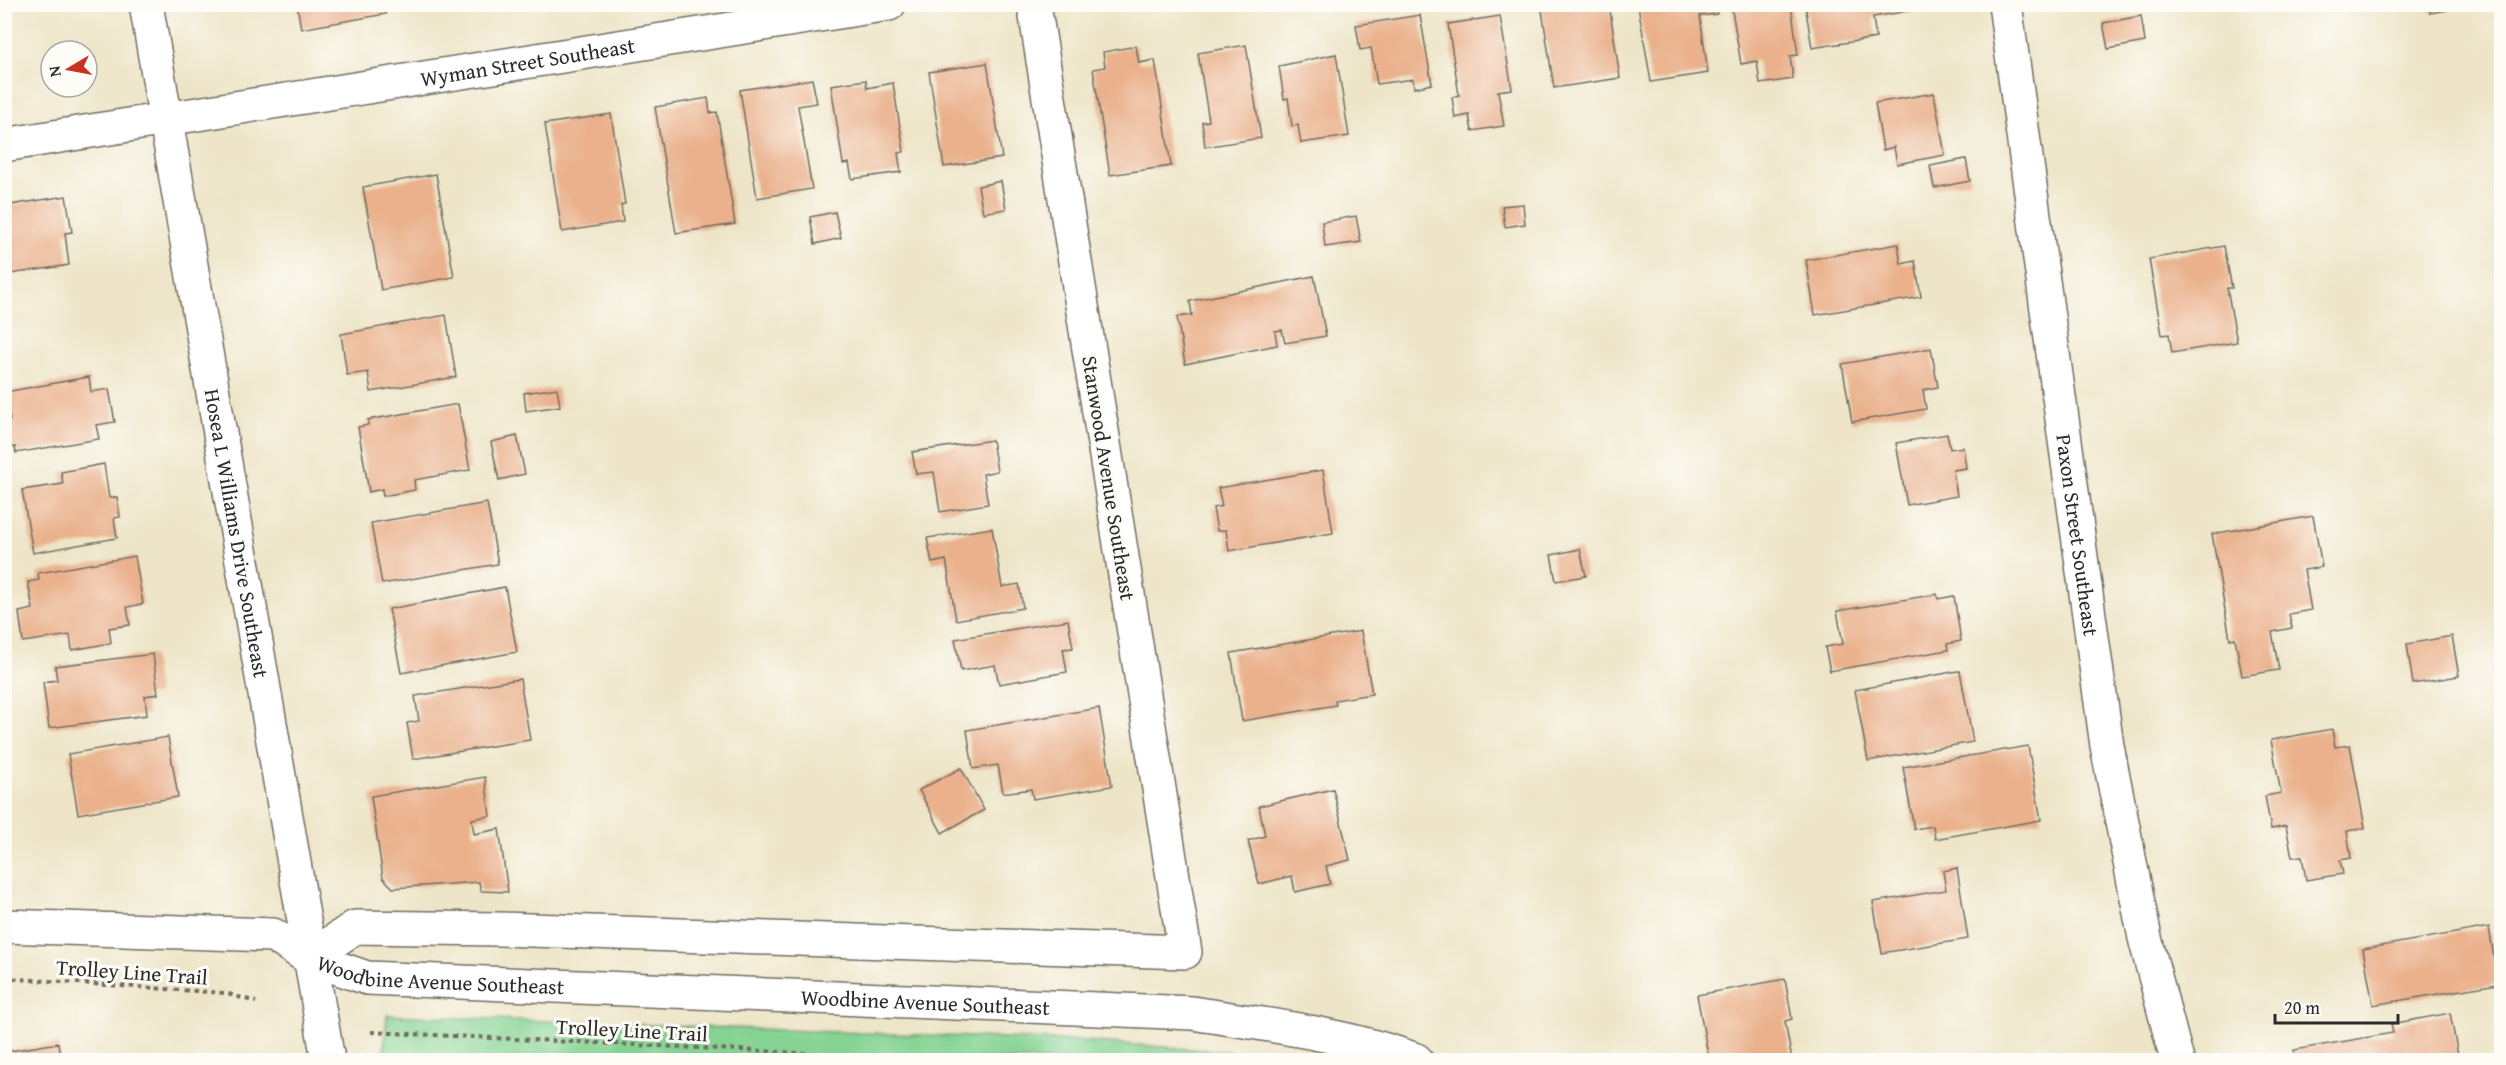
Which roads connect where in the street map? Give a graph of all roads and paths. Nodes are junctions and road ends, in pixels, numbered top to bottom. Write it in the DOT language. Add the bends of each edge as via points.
graph roads {
  1 [pos="146,4"];
  2 [pos="889,4"];
  3 [pos="1034,4"];
  4 [pos="2005,4"];
  5 [pos="166,118"];
  6 [pos="4,145"];
  7 [pos="4,926"];
  8 [pos="1185,952"];
  9 [pos="309,958"];
  10 [pos="4,978"];
  11 [pos="256,1002"];
  12 [pos="371,1032"];
  13 [pos="328,1060"];
  14 [pos="891,1060"];
  15 [pos="1416,1060"];
  16 [pos="2177,1060"];
  1 -- 5 [label="street, Hosea L Williams Drive Southeast"];
  2 -- 5 [label="street, Wyman Street Southeast"];
  3 -- 8 [label="street, Stanwood Avenue Southeast"];
  4 -- 16 [label="street, Paxon Street Southeast" via="2106,735 2145,938"];
  5 -- 6 [label="street, Wyman Street Southeast"];
  5 -- 9 [label="street, Hosea L Williams Drive Southeast"];
  7 -- 9 [label="street" via="273,935"];
  8 -- 9 [label="street, Woodbine Avenue Southeast" via="355,927"];
  9 -- 13 [label="street, Hosea L Williams Drive Southeast"];
  9 -- 15 [label="street, Woodbine Avenue Southeast" via="367,978 1192,1013 1270,1025"];
  10 -- 11 [label="path, Trolley Line Trail" via="225,993"];
  12 -- 14 [label="path, Trolley Line Trail"];
}
